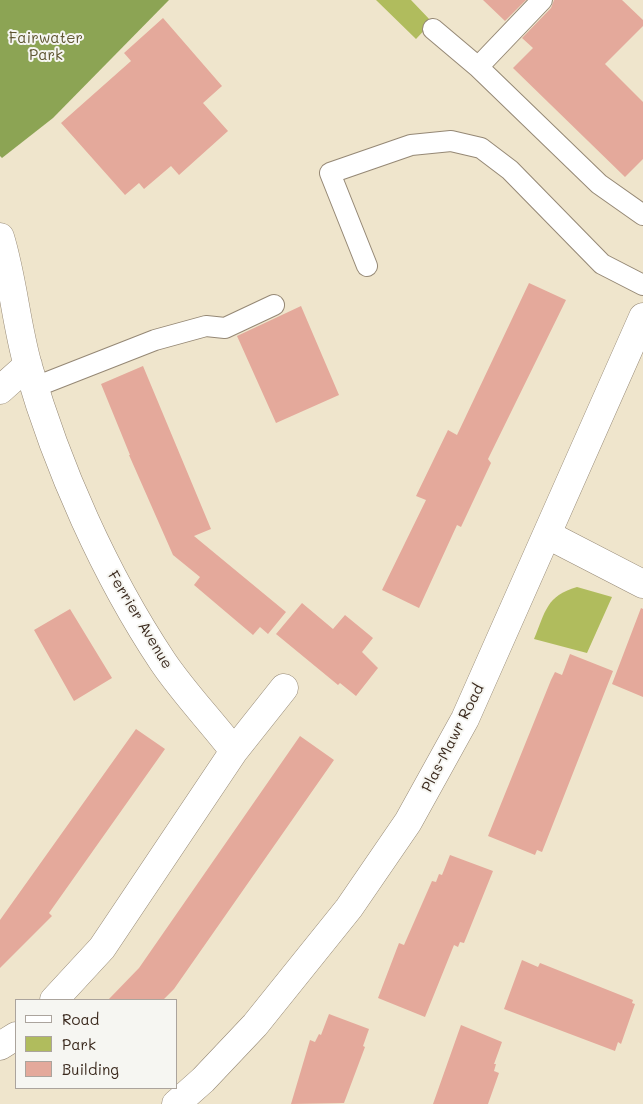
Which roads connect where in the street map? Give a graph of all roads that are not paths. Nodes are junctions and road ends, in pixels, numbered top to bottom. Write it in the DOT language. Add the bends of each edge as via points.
graph roads {
  1 [pos="542,0"];
  2 [pos="432,28"];
  3 [pos="478,67"];
  4 [pos="643,215"];
  5 [pos="0,236"];
  6 [pos="367,266"];
  7 [pos="643,284"];
  8 [pos="274,305"];
  9 [pos="643,316"];
  10 [pos="32,376"];
  11 [pos="0,390"];
  12 [pos="548,535"];
  13 [pos="643,584"];
  14 [pos="284,688"];
  15 [pos="234,750"];
  16 [pos="55,999"];
  17 [pos="15,1037"];
  18 [pos="0,1046"];
  19 [pos="176,1104"];
  1 -- 3 [label="lane"];
  2 -- 3 [label="lane"];
  3 -- 4 [label="lane" via="599,184"];
  5 -- 10 [label="street, Ferrier Avenue"];
  6 -- 7 [label="lane" via="330,174 411,145 451,141 481,148 510,170 602,264"];
  8 -- 10 [label="lane" via="225,328 206,326"];
  9 -- 12 [label="street, Plas-Mawr Road"];
  10 -- 11 [label="street"];
  10 -- 15 [label="street, Ferrier Avenue" via="84,517 123,597 164,663"];
  12 -- 13 [label="street"];
  12 -- 19 [label="street, Plas-Mawr Road" via="466,719 382,862 255,1025"];
  14 -- 15 [label="street"];
  15 -- 16 [label="street" via="102,948"];
  17 -- 18 [label="street"];
}
